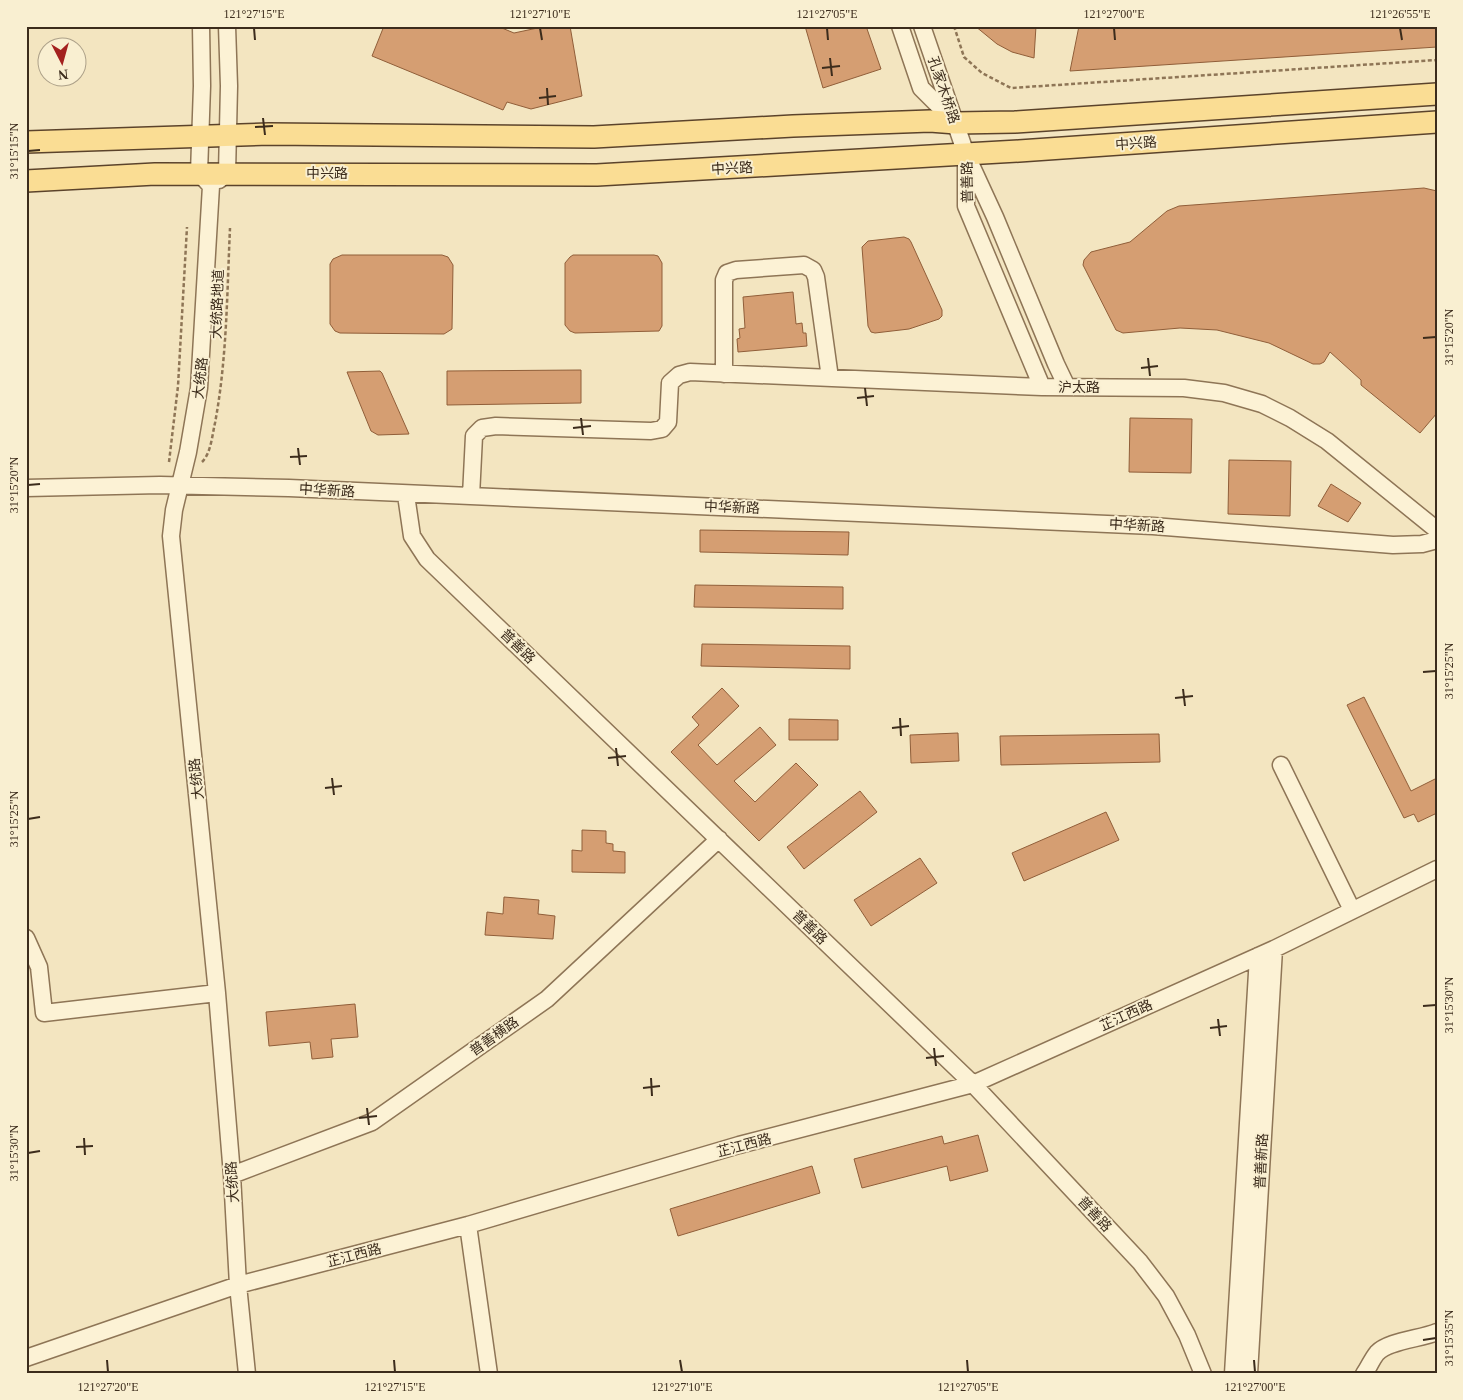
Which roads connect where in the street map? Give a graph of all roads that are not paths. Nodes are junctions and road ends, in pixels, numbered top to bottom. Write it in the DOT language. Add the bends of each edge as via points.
graph roads {
  1 [pos="201,26"];
  2 [pos="227,26"];
  3 [pos="900,26"];
  4 [pos="922,26"];
  5 [pos="1437,94"];
  6 [pos="1437,122"];
  7 [pos="956,123"];
  8 [pos="229,135"];
  9 [pos="201,136"];
  10 [pos="26,142"];
  11 [pos="966,154"];
  12 [pos="212,178"];
  13 [pos="26,181"];
  14 [pos="724,374"];
  15 [pos="830,378"];
  16 [pos="1042,387"];
  17 [pos="1067,387"];
  18 [pos="179,485"];
  19 [pos="26,488"];
  20 [pos="406,495"];
  21 [pos="470,496"];
  22 [pos="1437,530"];
  23 [pos="1437,540"];
  24 [pos="1281,765"];
  25 [pos="719,839"];
  26 [pos="1437,869"];
  27 [pos="1352,910"];
  28 [pos="26,938"];
  29 [pos="1274,949"];
  30 [pos="1258,956"];
  31 [pos="217,993"];
  32 [pos="974,1084"];
  33 [pos="232,1175"];
  34 [pos="468,1225"];
  35 [pos="238,1285"];
  36 [pos="1437,1332"];
  37 [pos="26,1358"];
  38 [pos="247,1374"];
  39 [pos="489,1374"];
  40 [pos="1203,1374"];
  41 [pos="1233,1374"];
  42 [pos="1249,1374"];
  43 [pos="1364,1374"];
  1 -- 9 [label="street, 大统路"];
  2 -- 8 [label="street, 大统路"];
  3 -- 7 [label="street" via="921,88"];
  4 -- 7 [label="street, 孔家木桥路"];
  5 -- 7 [label="main road" via="1015,122"];
  6 -- 11 [label="main road, 中兴路"];
  7 -- 8 [label="main road" via="793,126 594,137"];
  7 -- 11 [label="street, 孔家木桥路"];
  8 -- 9 [label="main road"];
  8 -- 12 [label="street, 大统路"];
  9 -- 10 [label="main road"];
  9 -- 12 [label="street, 大统路"];
  11 -- 12 [label="main road, 中兴路" via="597,175"];
  11 -- 16 [label="street, 普善路" via="966,206"];
  11 -- 17 [label="street, 普善路"];
  12 -- 13 [label="main road, 中兴路" via="156,174"];
  12 -- 18 [label="street, 大统路" via="200,388"];
  14 -- 15 [label="street, 沪太路"];
  14 -- 15 [label="street" via="724,280 727,274 736,270 804,265 816,277"];
  14 -- 21 [label="street, 沪太路" via="690,372 679,375 670,383 668,422 662,429 482,428 474,436"];
  15 -- 16 [label="street, 沪太路"];
  16 -- 17 [label="street, 沪太路"];
  17 -- 22 [label="street, 沪太路" via="1184,388 1224,393 1262,404 1326,441"];
  18 -- 19 [label="street, 中华新路"];
  18 -- 20 [label="street, 中华新路"];
  18 -- 31 [label="street, 大统路" via="171,536"];
  20 -- 21 [label="street, 中华新路"];
  20 -- 25 [label="street, 普善路" via="412,536 427,559"];
  21 -- 23 [label="street, 中华新路" via="1153,526 1393,545"];
  24 -- 27 [label="street"];
  25 -- 32 [label="street, 普善路"];
  25 -- 33 [label="street, 普善横路" via="547,999 372,1122"];
  26 -- 27 [label="street, 芷江西路"];
  27 -- 29 [label="street, 芷江西路"];
  28 -- 31 [label="street" via="39,967 44,1013"];
  29 -- 30 [label="street, 芷江西路"];
  29 -- 42 [label="street, 普善新路"];
  30 -- 32 [label="street, 芷江西路"];
  30 -- 41 [label="street, 普善新路"];
  31 -- 33 [label="street, 大统路"];
  32 -- 34 [label="street, 芷江西路" via="739,1145"];
  32 -- 40 [label="street, 普善路" via="1140,1262 1166,1296"];
  33 -- 35 [label="street, 大统路"];
  34 -- 35 [label="street, 芷江西路"];
  34 -- 39 [label="street"];
  35 -- 37 [label="street, 芷江西路"];
  35 -- 38 [label="street, 大统路"];
  36 -- 43 [label="street" via="1386,1347"];
}
